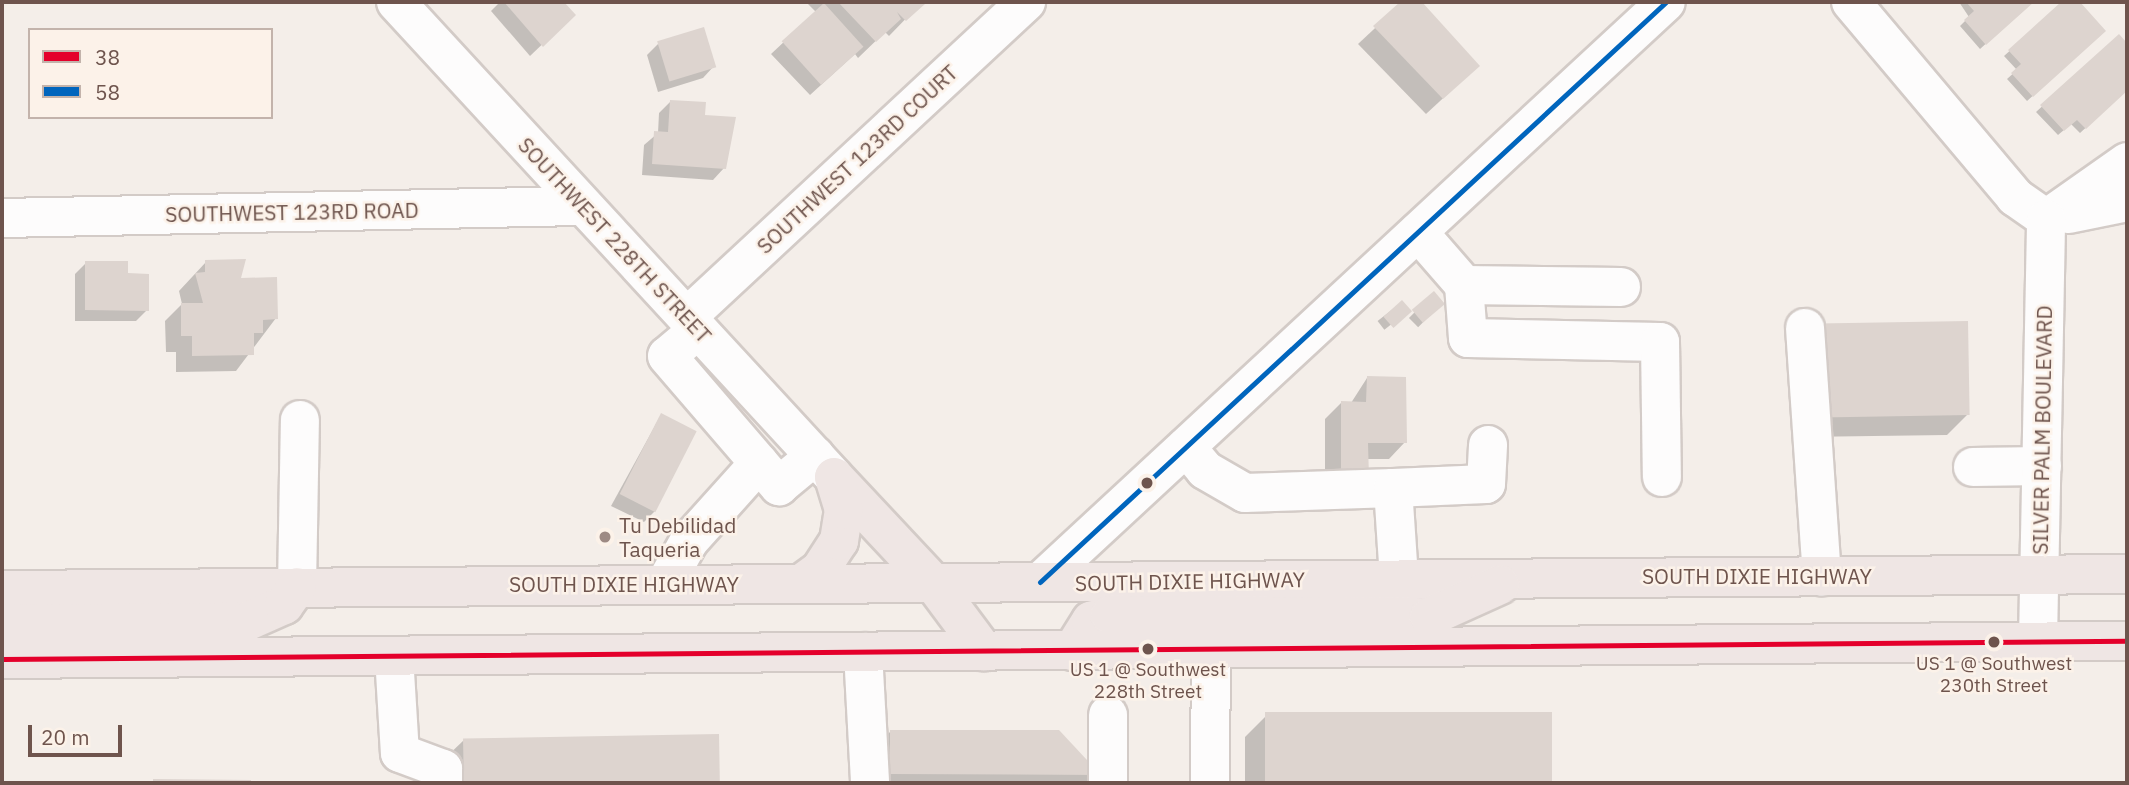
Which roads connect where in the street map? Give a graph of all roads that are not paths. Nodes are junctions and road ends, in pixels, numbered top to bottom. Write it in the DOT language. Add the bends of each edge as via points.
graph roads {
  1 [pos="396,2"];
  2 [pos="1026,2"];
  3 [pos="1666,2"];
  4 [pos="1851,2"];
  5 [pos="2127,162"];
  6 [pos="2127,202"];
  7 [pos="582,206"];
  8 [pos="2,218"];
  9 [pos="2046,219"];
  10 [pos="1418,232"];
  11 [pos="1464,285"];
  12 [pos="1621,287"];
  13 [pos="693,323"];
  14 [pos="1805,328"];
  15 [pos="771,408"];
  16 [pos="300,420"];
  17 [pos="1488,445"];
  18 [pos="1186,447"];
  19 [pos="748,451"];
  20 [pos="825,466"];
  21 [pos="2042,466"];
  22 [pos="1973,467"];
  23 [pos="1662,477"];
  24 [pos="1393,488"];
  25 [pos="2127,573"];
  26 [pos="2039,574"];
  27 [pos="1822,576"];
  28 [pos="1514,578"];
  29 [pos="1399,579"];
  30 [pos="1040,582"];
  31 [pos="665,583"];
  32 [pos="802,583"];
  33 [pos="934,584"];
  34 [pos="297,587"];
  35 [pos="2,590"];
  36 [pos="2,624"];
  37 [pos="2038,641"];
  38 [pos="2127,641"];
  39 [pos="1211,649"];
  40 [pos="984,651"];
  41 [pos="1072,651"];
  42 [pos="863,652"];
  43 [pos="394,656"];
  44 [pos="2,659"];
  45 [pos="1108,715"];
  46 [pos="443,783"];
  47 [pos="870,783"];
  48 [pos="1108,783"];
  49 [pos="1210,783"];
  1 -- 7 [label="street, SOUTHWEST 228TH STREET"];
  2 -- 13 [label="street, SOUTHWEST 123RD COURT"];
  3 -- 10 [label="street"];
  4 -- 9 [label="street" via="2015,197"];
  5 -- 9 [label="street"];
  6 -- 9 [label="street"];
  7 -- 8 [label="street, SOUTHWEST 123RD ROAD"];
  7 -- 13 [label="street, SOUTHWEST 228TH STREET"];
  9 -- 21 [label="street, SILVER PALM BOULEVARD"];
  10 -- 11 [label="street"];
  10 -- 18 [label="street"];
  11 -- 12 [label="street"];
  11 -- 23 [label="street" via="1468,338 1660,342"];
  13 -- 15 [label="street, SOUTHWEST 228TH STREET"];
  13 -- 19 [label="street, SOUTHWEST 123RD COURT" via="667,356"];
  14 -- 27 [label="street" via="1824,468"];
  15 -- 19 [label="street"];
  15 -- 20 [label="street, SOUTHWEST 228TH STREET"];
  16 -- 34 [label="street"];
  17 -- 24 [label="street" via="1486,484"];
  18 -- 24 [label="street" via="1205,470 1245,493"];
  18 -- 30 [label="street"];
  19 -- 20 [label="street" via="779,486"];
  19 -- 31 [label="street"];
  20 -- 32 [label="highway" via="844,510 839,541 820,570"];
  20 -- 33 [label="highway"];
  21 -- 22 [label="street"];
  21 -- 26 [label="street, SILVER PALM BOULEVARD"];
  24 -- 29 [label="street"];
  25 -- 26 [label="highway, SOUTH DIXIE HIGHWAY"];
  26 -- 27 [label="highway, SOUTH DIXIE HIGHWAY"];
  26 -- 37 [label="street, SILVER PALM BOULEVARD"];
  27 -- 28 [label="highway, SOUTH DIXIE HIGHWAY"];
  28 -- 29 [label="highway, SOUTH DIXIE HIGHWAY"];
  28 -- 41 [label="highway" via="1429,617 1110,615 1091,621"];
  29 -- 30 [label="highway, SOUTH DIXIE HIGHWAY"];
  30 -- 33 [label="highway, SOUTH DIXIE HIGHWAY"];
  31 -- 32 [label="highway, SOUTH DIXIE HIGHWAY"];
  31 -- 34 [label="highway, SOUTH DIXIE HIGHWAY"];
  32 -- 33 [label="highway, SOUTH DIXIE HIGHWAY"];
  33 -- 40 [label="highway"];
  34 -- 35 [label="highway, SOUTH DIXIE HIGHWAY"];
  34 -- 36 [label="highway" via="284,605 246,622"];
  37 -- 38 [label="highway"];
  37 -- 39 [label="highway"];
  39 -- 41 [label="highway"];
  39 -- 49 [label="street"];
  40 -- 41 [label="highway"];
  40 -- 42 [label="highway"];
  42 -- 43 [label="highway"];
  42 -- 47 [label="street"];
  43 -- 44 [label="highway"];
  43 -- 46 [label="street" via="400,753 443,769"];
  45 -- 48 [label="street"];
}
